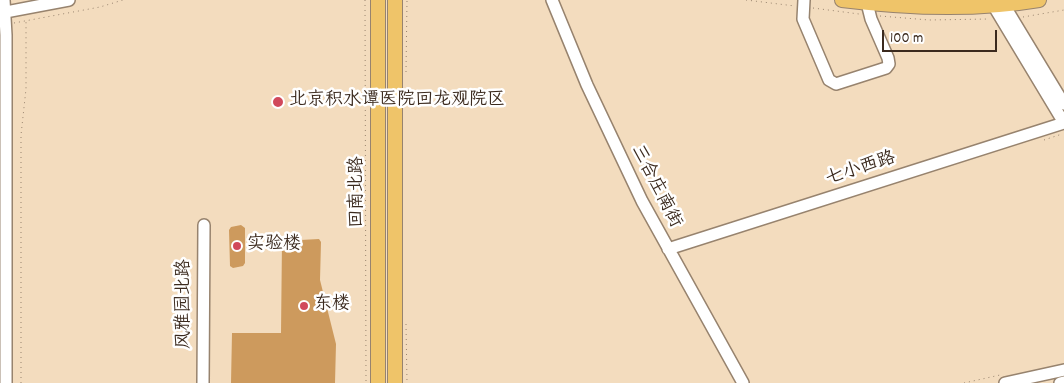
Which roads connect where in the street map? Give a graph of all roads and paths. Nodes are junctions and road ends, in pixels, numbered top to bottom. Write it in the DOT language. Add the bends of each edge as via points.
graph roads {
  1 [pos="69,0"];
  2 [pos="124,0"];
  3 [pos="366,0"];
  4 [pos="378,0"];
  5 [pos="395,0"];
  6 [pos="552,0"];
  7 [pos="804,0"];
  8 [pos="842,0"];
  9 [pos="1039,0"];
  10 [pos="0,1"];
  11 [pos="997,2"];
  12 [pos="867,3"];
  13 [pos="4,5"];
  14 [pos="1064,10"];
  15 [pos="1036,15"];
  16 [pos="6,24"];
  17 [pos="27,30"];
  18 [pos="1060,91"];
  19 [pos="1064,104"];
  20 [pos="1064,123"];
  21 [pos="204,225"];
  22 [pos="3,240"];
  23 [pos="668,250"];
  24 [pos="1064,370"];
  25 [pos="1064,382"];
  26 [pos="6,383"];
  27 [pos="20,383"];
  28 [pos="203,383"];
  29 [pos="366,383"];
  30 [pos="378,383"];
  31 [pos="395,383"];
  32 [pos="743,383"];
  33 [pos="1005,383"];
  34 [pos="1060,383"];
  1 -- 13 [label="street"];
  2 -- 16 [label="path"];
  3 -- 29 [label="path"];
  4 -- 30 [label="main road, 回南北路"];
  5 -- 31 [label="main road, 回南北路"];
  6 -- 23 [label="street, 三合庄南街" via="615,147"];
  7 -- 12 [label="street" via="803,19 833,84 886,68 889,64"];
  8 -- 12 [label="main road"];
  9 -- 11 [label="main road"];
  10 -- 13 [label="street"];
  11 -- 12 [label="main road" via="928,7"];
  11 -- 18 [label="street"];
  11 -- 20 [label="street"];
  13 -- 16 [label="street"];
  14 -- 15 [label="path"];
  16 -- 22 [label="street"];
  17 -- 27 [label="path" via="26,89 20,135"];
  18 -- 19 [label="street"];
  20 -- 23 [label="street, 七小西路"];
  21 -- 28 [label="street, 风雅园北路"];
  22 -- 26 [label="street"];
  23 -- 32 [label="street, 三合庄南街"];
  24 -- 33 [label="street"];
  25 -- 34 [label="street"];
}
